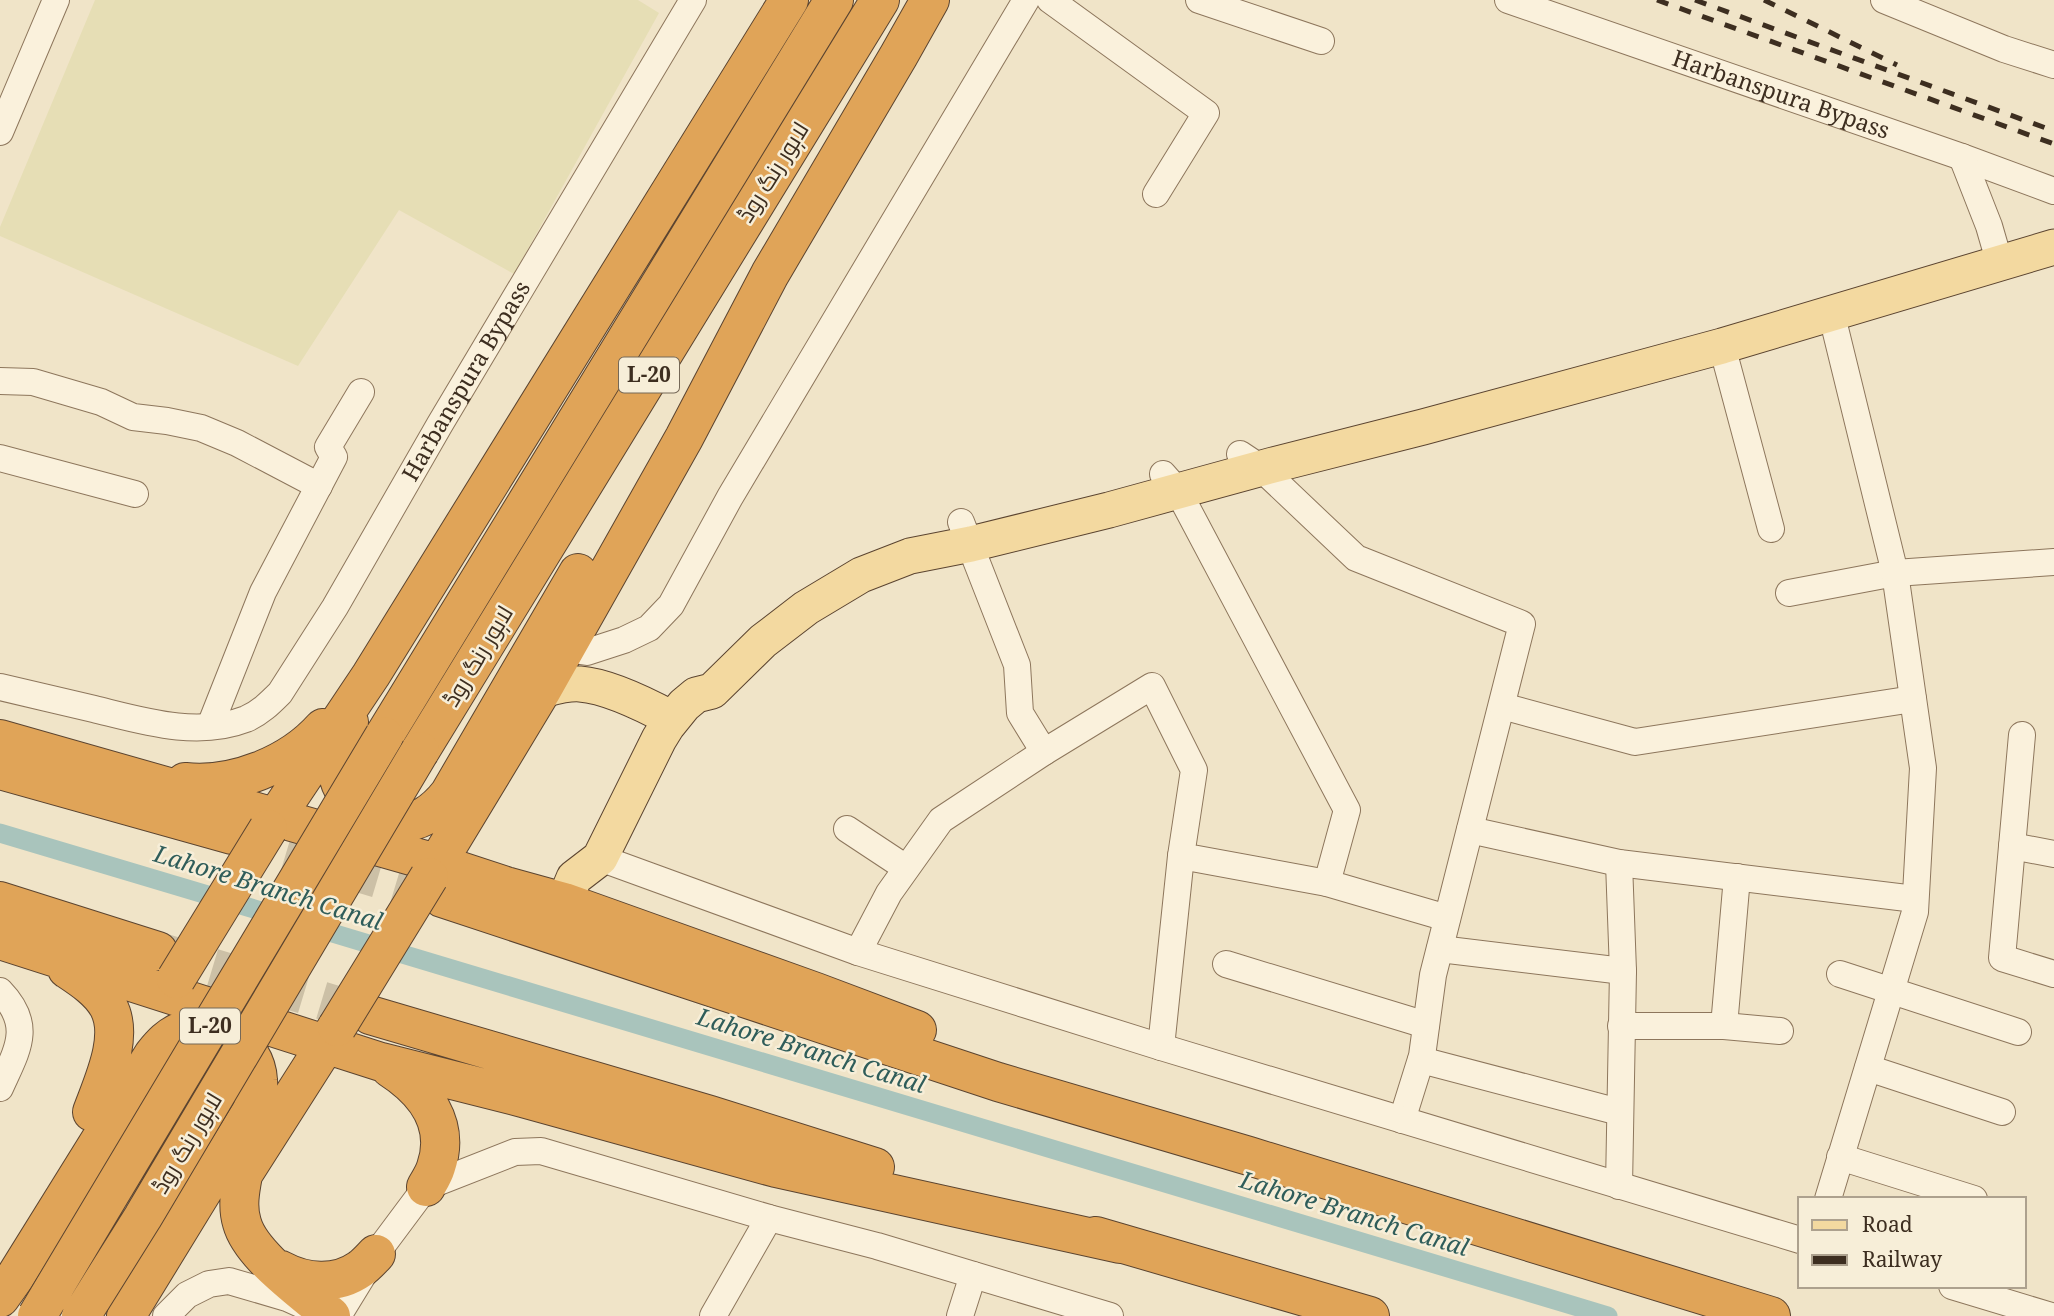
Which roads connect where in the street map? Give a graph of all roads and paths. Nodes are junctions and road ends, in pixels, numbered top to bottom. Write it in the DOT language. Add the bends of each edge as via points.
graph roads {
  1 [pos="56,0"];
  2 [pos="693,0"];
  3 [pos="789,0"];
  4 [pos="834,0"];
  5 [pos="880,0"];
  6 [pos="930,0"];
  7 [pos="1026,0"];
  8 [pos="1050,0"];
  9 [pos="1199,0"];
  10 [pos="1508,0"];
  11 [pos="1885,0"];
  12 [pos="1321,41"];
  13 [pos="2054,65"];
  14 [pos="3,114"];
  15 [pos="1962,157"];
  16 [pos="2054,191"];
  17 [pos="1156,194"];
  18 [pos="2054,228"];
  19 [pos="2054,247"];
  20 [pos="1997,255"];
  21 [pos="771,274"];
  22 [pos="1831,312"];
  23 [pos="1723,346"];
  24 [pos="0,381"];
  25 [pos="361,392"];
  26 [pos="0,458"];
  27 [pos="1251,461"];
  28 [pos="1170,482"];
  29 [pos="319,485"];
  30 [pos="135,494"];
  31 [pos="1771,529"];
  32 [pos="966,533"];
  33 [pos="2054,562"];
  34 [pos="1895,573"];
  35 [pos="1789,593"];
  36 [pos="568,645"];
  37 [pos="371,675"];
  38 [pos="0,687"];
  39 [pos="542,690"];
  40 [pos="1913,699"];
  41 [pos="1502,706"];
  42 [pos="672,719"];
  43 [pos="210,726"];
  44 [pos="2022,735"];
  45 [pos="0,739"];
  46 [pos="1044,752"];
  47 [pos="495,769"];
  48 [pos="0,770"];
  49 [pos="142,778"];
  50 [pos="259,827"];
  51 [pos="847,829"];
  52 [pos="1470,830"];
  53 [pos="2012,846"];
  54 [pos="2054,854"];
  55 [pos="1181,856"];
  56 [pos="600,858"];
  57 [pos="1619,863"];
  58 [pos="906,868"];
  59 [pos="1737,877"];
  60 [pos="436,879"];
  61 [pos="1327,883"];
  62 [pos="506,886"];
  63 [pos="1915,899"];
  64 [pos="0,901"];
  65 [pos="564,902"];
  66 [pos="1447,918"];
  67 [pos="0,940"];
  68 [pos="1440,949"];
  69 [pos="858,952"];
  70 [pos="48,956"];
  71 [pos="1226,964"];
  72 [pos="1623,971"];
  73 [pos="1840,974"];
  74 [pos="2054,974"];
  75 [pos="167,975"];
  76 [pos="0,991"];
  77 [pos="1891,991"];
  78 [pos="1426,1025"];
  79 [pos="1621,1026"];
  80 [pos="1724,1026"];
  81 [pos="344,1029"];
  82 [pos="1780,1031"];
  83 [pos="2018,1032"];
  84 [pos="1161,1047"];
  85 [pos="1421,1060"];
  86 [pos="381,1062"];
  87 [pos="1868,1068"];
  88 [pos="0,1088"];
  89 [pos="287,1107"];
  90 [pos="93,1112"];
  91 [pos="1619,1112"];
  92 [pos="2002,1112"];
  93 [pos="1402,1120"];
  94 [pos="1249,1156"];
  95 [pos="1840,1157"];
  96 [pos="243,1175"];
  97 [pos="1619,1186"];
  98 [pos="426,1187"];
  99 [pos="1829,1197"];
  100 [pos="1968,1197"];
  101 [pos="769,1218"];
  102 [pos="1798,1239"];
  103 [pos="1120,1244"];
  104 [pos="376,1254"];
  105 [pos="270,1263"];
  106 [pos="0,1271"];
  107 [pos="973,1275"];
  108 [pos="1959,1288"];
  109 [pos="0,1298"];
  110 [pos="1079,1312"];
  111 [pos="37,1316"];
  112 [pos="81,1316"];
  113 [pos="126,1316"];
  114 [pos="152,1316"];
  115 [pos="166,1316"];
  116 [pos="329,1316"];
  117 [pos="338,1316"];
  118 [pos="713,1316"];
  119 [pos="960,1316"];
  120 [pos="1110,1316"];
  121 [pos="1370,1316"];
  122 [pos="1771,1316"];
  123 [pos="2051,1316"];
  1 -- 14 [label="street"];
  2 -- 43 [label="street, Harbanspura Bypass" via="280,693 246,719"];
  3 -- 37 [label="highway"];
  4 -- 111 [label="highway, لاہور رنگ روڈ / L-20, bridge" via="384,736"];
  5 -- 112 [label="highway, لاہور رنگ روڈ / L-20, bridge"];
  6 -- 21 [label="highway"];
  7 -- 36 [label="street" via="730,497 671,605 649,628 624,640 587,652"];
  8 -- 17 [label="street" via="1206,113"];
  9 -- 12 [label="street"];
  10 -- 15 [label="street, Harbanspura Bypass"];
  11 -- 13 [label="street" via="2004,50"];
  15 -- 16 [label="street, Harbanspura Bypass"];
  15 -- 20 [label="street"];
  18 -- 20 [label="main road"];
  19 -- 20 [label="main road"];
  20 -- 22 [label="main road"];
  20 -- 27 [label="main road" via="1654,345"];
  21 -- 36 [label="highway"];
  21 -- 37 [label="highway" via="669,418 449,794 423,817 406,822 371,817 343,789 337,771 338,751"];
  22 -- 23 [label="main road"];
  22 -- 34 [label="street"];
  23 -- 27 [label="main road" via="1423,427"];
  23 -- 31 [label="street"];
  24 -- 29 [label="street" via="33,382 101,402 133,417 201,428"];
  25 -- 29 [label="street" via="328,447 334,457"];
  26 -- 30 [label="street"];
  27 -- 28 [label="main road"];
  27 -- 41 [label="street" via="1356,558 1522,624"];
  28 -- 32 [label="main road"];
  28 -- 61 [label="street" via="1347,810"];
  29 -- 43 [label="street" via="263,592"];
  32 -- 42 [label="main road" via="903,538 797,593 755,625 700,678 696,695"];
  32 -- 46 [label="street" via="1017,665 1020,713"];
  33 -- 34 [label="street"];
  34 -- 35 [label="street"];
  34 -- 40 [label="street"];
  36 -- 39 [label="highway"];
  37 -- 49 [label="highway" via="311,741 260,770 202,784"];
  37 -- 50 [label="highway"];
  38 -- 43 [label="street, Harbanspura Bypass" via="155,724"];
  39 -- 42 [label="main road" via="580,684 600,688"];
  39 -- 47 [label="highway"];
  40 -- 41 [label="street" via="1635,743"];
  40 -- 63 [label="street" via="1923,768"];
  41 -- 52 [label="street"];
  42 -- 56 [label="main road"];
  44 -- 53 [label="street"];
  45 -- 49 [label="highway"];
  46 -- 55 [label="street" via="1152,686 1194,770"];
  46 -- 58 [label="street" via="942,820"];
  47 -- 60 [label="highway"];
  47 -- 62 [label="highway" via="478,837 483,856"];
  48 -- 50 [label="highway"];
  49 -- 50 [label="highway"];
  50 -- 60 [label="highway"];
  50 -- 75 [label="highway, bridge"];
  51 -- 58 [label="street"];
  52 -- 57 [label="street"];
  52 -- 66 [label="street"];
  53 -- 54 [label="street"];
  53 -- 74 [label="street" via="2002,958"];
  55 -- 61 [label="street"];
  55 -- 84 [label="street"];
  56 -- 65 [label="main road" via="574,878"];
  56 -- 69 [label="street"];
  57 -- 59 [label="street"];
  57 -- 72 [label="street"];
  58 -- 69 [label="street"];
  59 -- 63 [label="street"];
  59 -- 80 [label="street"];
  60 -- 62 [label="highway"];
  60 -- 81 [label="highway, bridge"];
  60 -- 94 [label="highway" via="998,1082"];
  61 -- 66 [label="street"];
  62 -- 65 [label="highway"];
  63 -- 77 [label="street"];
  64 -- 75 [label="highway"];
  65 -- 94 [label="highway"];
  66 -- 68 [label="street"];
  67 -- 70 [label="highway"];
  68 -- 72 [label="street"];
  68 -- 78 [label="street"];
  69 -- 84 [label="street"];
  70 -- 75 [label="highway"];
  70 -- 90 [label="highway" via="88,983 107,1005 115,1025 108,1069"];
  71 -- 78 [label="street"];
  72 -- 79 [label="street"];
  73 -- 77 [label="street"];
  75 -- 81 [label="highway"];
  75 -- 90 [label="highway"];
  76 -- 88 [label="street" via="17,1013 20,1030 18,1049"];
  77 -- 83 [label="street"];
  77 -- 87 [label="street"];
  78 -- 85 [label="street"];
  79 -- 80 [label="street"];
  79 -- 91 [label="street"];
  80 -- 82 [label="street"];
  81 -- 86 [label="highway"];
  81 -- 89 [label="highway"];
  81 -- 103 [label="highway" via="710,1115"];
  84 -- 93 [label="street"];
  85 -- 91 [label="street"];
  85 -- 93 [label="street"];
  86 -- 89 [label="highway" via="330,1072"];
  86 -- 98 [label="highway" via="423,1095 435,1116 440,1140 437,1165"];
  86 -- 103 [label="highway" via="776,1168"];
  87 -- 92 [label="street"];
  87 -- 95 [label="street"];
  89 -- 96 [label="highway"];
  90 -- 106 [label="highway"];
  91 -- 97 [label="street"];
  93 -- 97 [label="street"];
  94 -- 122 [label="highway"];
  95 -- 99 [label="street"];
  95 -- 100 [label="street"];
  96 -- 105 [label="highway" via="239,1199 242,1224 253,1246"];
  96 -- 114 [label="highway"];
  97 -- 102 [label="street"];
  98 -- 101 [label="street" via="515,1152 541,1151"];
  98 -- 104 [label="street"];
  101 -- 107 [label="street"];
  101 -- 118 [label="street"];
  103 -- 121 [label="highway"];
  104 -- 105 [label="highway" via="349,1275 315,1282"];
  104 -- 117 [label="street"];
  105 -- 116 [label="highway"];
  107 -- 110 [label="street"];
  107 -- 119 [label="street"];
  108 -- 123 [label="street"];
  109 -- 113 [label="highway" via="153,1055 180,1031 216,1029 245,1048 254,1062 257,1096"];
  110 -- 120 [label="street"];
  115 -- 116 [label="street" via="187,1295 229,1281"];
}
